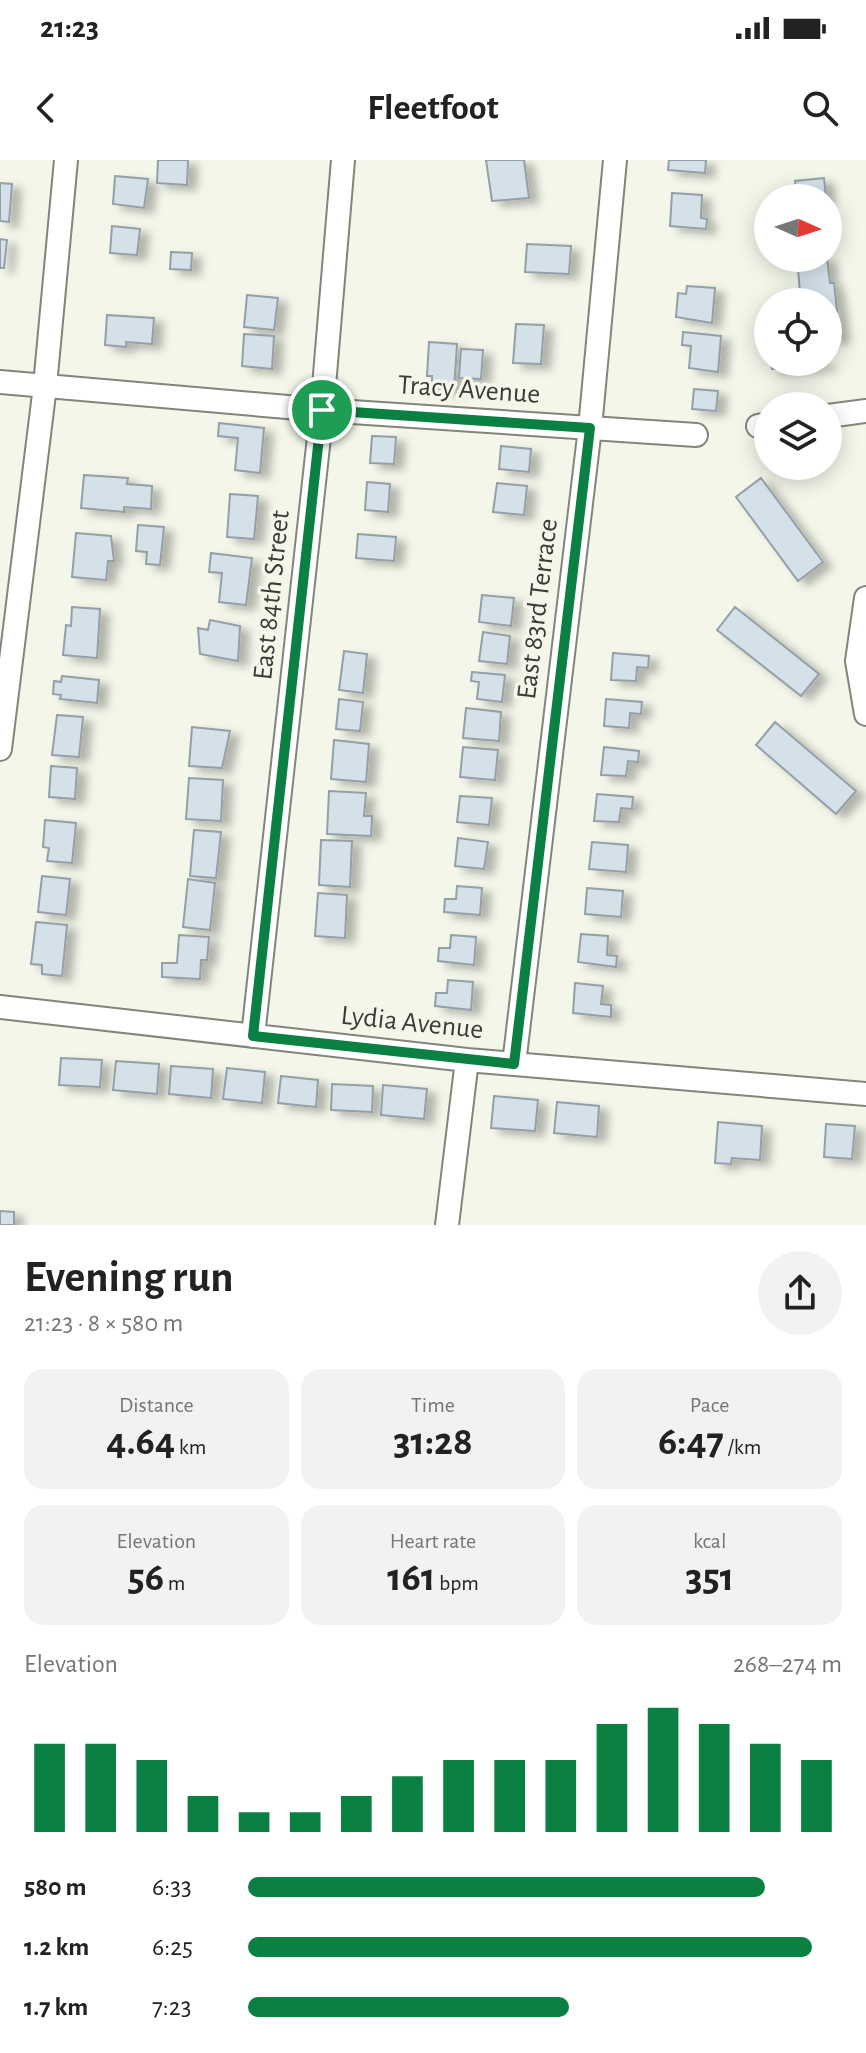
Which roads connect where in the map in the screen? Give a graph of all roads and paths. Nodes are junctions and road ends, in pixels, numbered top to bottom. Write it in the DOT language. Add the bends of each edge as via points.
graph roads {
  1 [pos="66,160"];
  2 [pos="343,160"];
  3 [pos="615,160"];
  4 [pos="0,382"];
  5 [pos="45,386"];
  6 [pos="322,410"];
  7 [pos="866,411"];
  8 [pos="842,414"];
  9 [pos="590,428"];
  10 [pos="696,435"];
  11 [pos="866,598"];
  12 [pos="864,708"];
  13 [pos="0,749"];
  14 [pos="0,1007"];
  15 [pos="253,1036"];
  16 [pos="467,1060"];
  17 [pos="514,1064"];
  18 [pos="866,1094"];
  19 [pos="447,1225"];
  1 -- 5 [label="street"];
  2 -- 6 [label="street, East 84th Street"];
  3 -- 9 [label="street, East 83rd Terrace"];
  4 -- 5 [label="street, Tracy Avenue"];
  5 -- 6 [label="street, Tracy Avenue"];
  5 -- 13 [label="street"];
  6 -- 9 [label="street, Tracy Avenue"];
  6 -- 15 [label="street, East 84th Street"];
  7 -- 8 [label="street"];
  9 -- 10 [label="street, Tracy Avenue"];
  9 -- 17 [label="street, East 83rd Terrace"];
  11 -- 12 [label="street" via="857,661"];
  14 -- 15 [label="street, Lydia Avenue"];
  15 -- 16 [label="street, Lydia Avenue"];
  16 -- 17 [label="street, Lydia Avenue"];
  16 -- 19 [label="street"];
  17 -- 18 [label="street, Lydia Avenue"];
}
